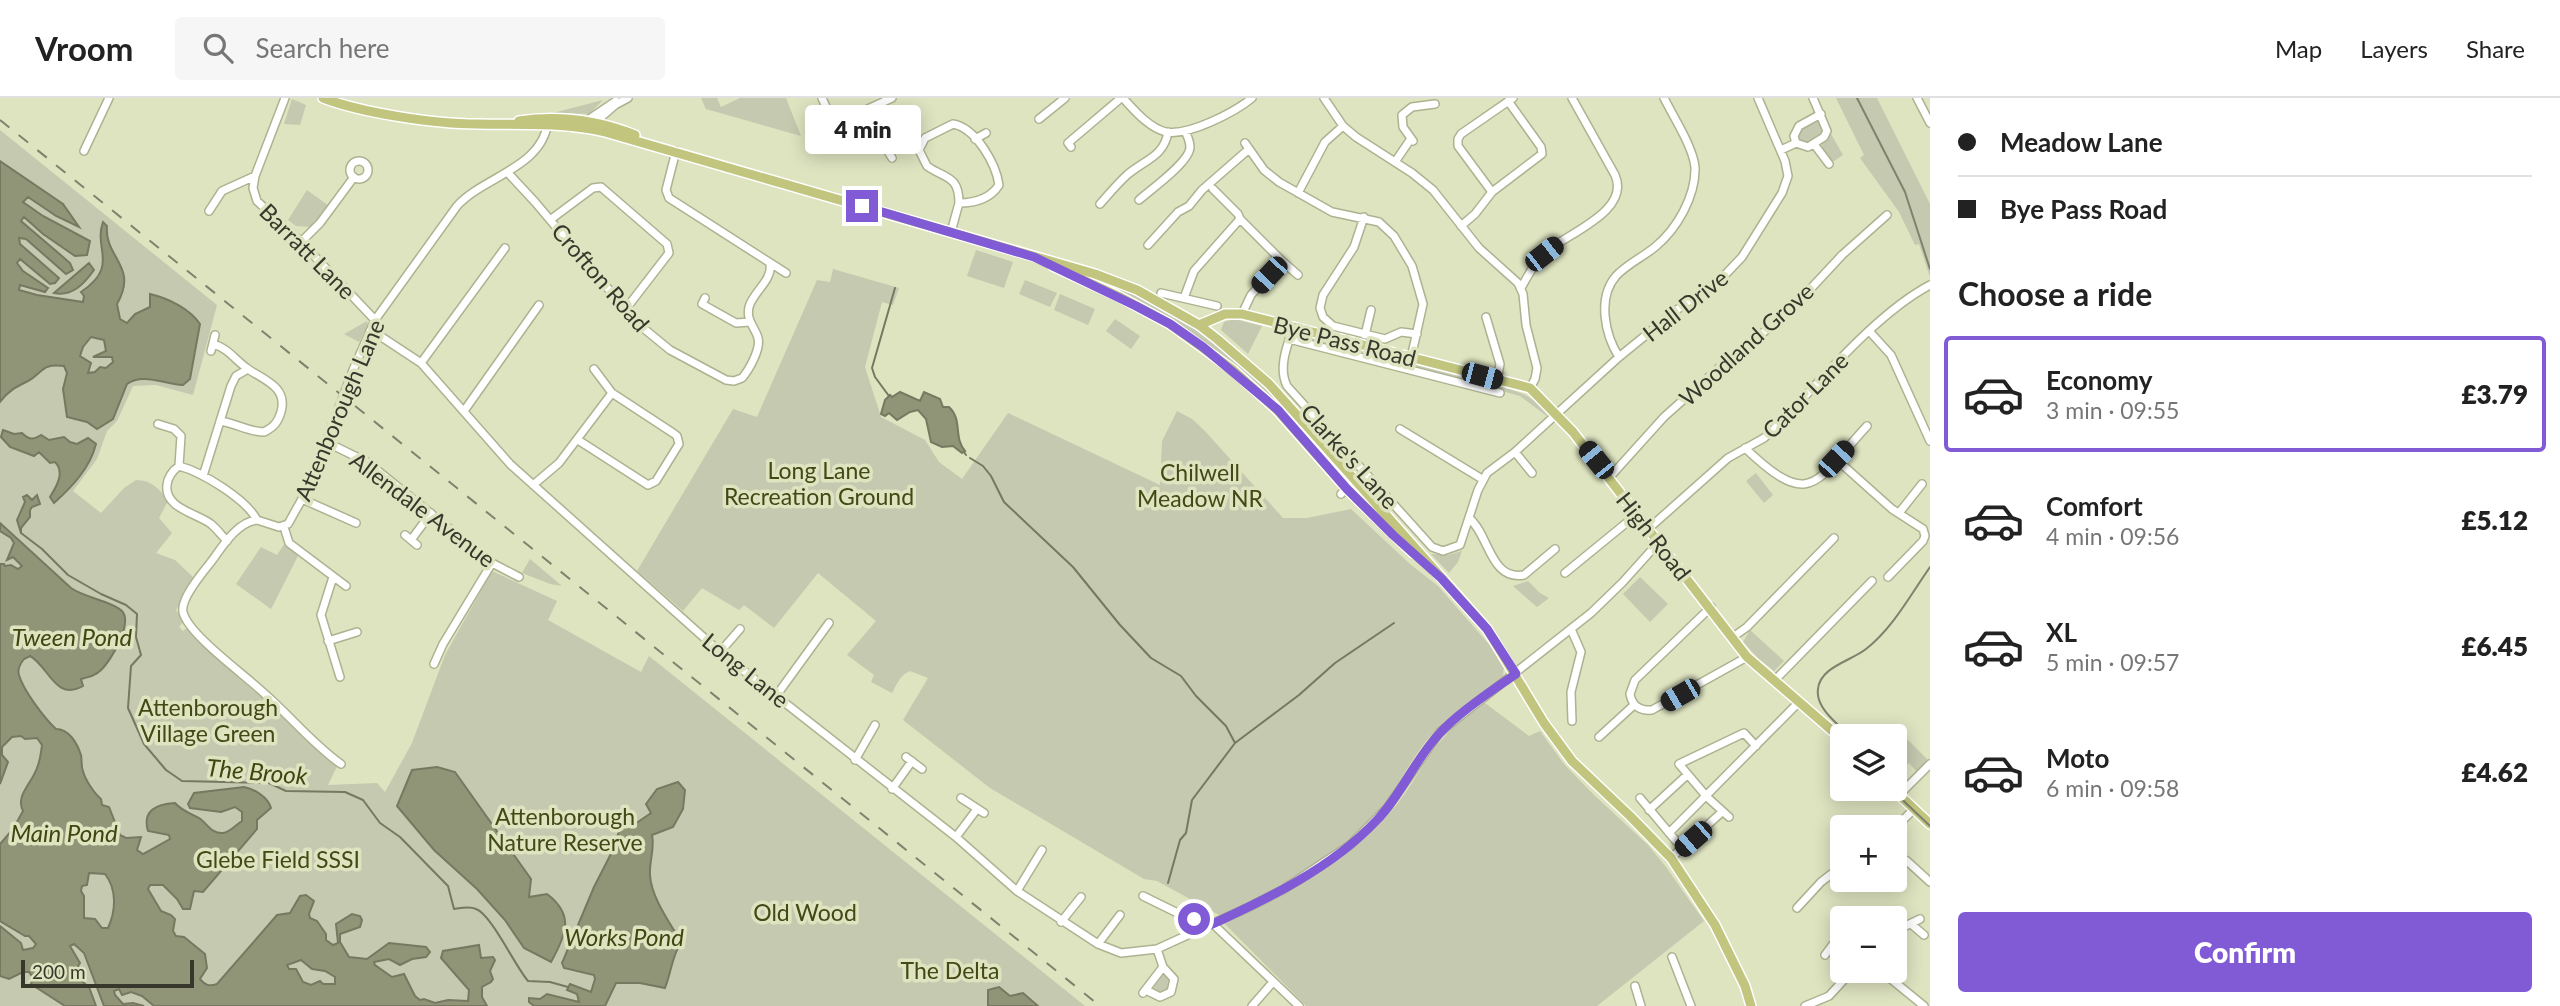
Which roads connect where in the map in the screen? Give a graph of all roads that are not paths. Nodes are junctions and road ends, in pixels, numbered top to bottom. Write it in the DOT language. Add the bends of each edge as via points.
graph roads {
  1 [pos="109,98"];
  2 [pos="285,98"];
  3 [pos="323,98"];
  4 [pos="628,98"];
  5 [pos="822,98"];
  6 [pos="892,98"];
  7 [pos="1065,98"];
  8 [pos="1122,98"];
  9 [pos="1252,98"];
  10 [pos="1324,98"];
  11 [pos="1572,98"];
  12 [pos="1664,98"];
  13 [pos="1758,98"];
  14 [pos="1813,98"];
  15 [pos="1917,98"];
  16 [pos="1511,100"];
  17 [pos="1431,102"];
  18 [pos="864,112"];
  19 [pos="1821,114"];
  20 [pos="1039,119"];
  21 [pos="834,121"];
  22 [pos="548,122"];
  23 [pos="590,123"];
  24 [pos="1930,123"];
  25 [pos="1343,126"];
  26 [pos="618,128"];
  27 [pos="1185,131"];
  28 [pos="1168,132"];
  29 [pos="986,133"];
  30 [pos="975,139"];
  31 [pos="825,141"];
  32 [pos="1796,143"];
  33 [pos="1814,144"];
  34 [pos="1071,147"];
  35 [pos="1781,150"];
  36 [pos="84,151"];
  37 [pos="676,151"];
  38 [pos="894,159"];
  39 [pos="1395,162"];
  40 [pos="1829,164"];
  41 [pos="508,173"];
  42 [pos="255,176"];
  43 [pos="354,177"];
  44 [pos="244,182"];
  45 [pos="253,188"];
  46 [pos="1213,189"];
  47 [pos="1492,192"];
  48 [pos="1298,193"];
  49 [pos="1102,198"];
  50 [pos="1139,200"];
  51 [pos="959,203"];
  52 [pos="209,211"];
  53 [pos="1887,215"];
  54 [pos="1364,217"];
  55 [pos="1240,219"];
  56 [pos="550,220"];
  57 [pos="1461,226"];
  58 [pos="951,232"];
  59 [pos="301,242"];
  60 [pos="1148,245"];
  61 [pos="505,248"];
  62 [pos="1034,257"];
  63 [pos="1282,261"];
  64 [pos="770,264"];
  65 [pos="786,273"];
  66 [pos="1298,275"];
  67 [pos="1930,285"];
  68 [pos="1521,288"];
  69 [pos="1161,293"];
  70 [pos="705,298"];
  71 [pos="1184,299"];
  72 [pos="540,305"];
  73 [pos="1217,306"];
  74 [pos="625,310"];
  75 [pos="1371,310"];
  76 [pos="1242,314"];
  77 [pos="1223,316"];
  78 [pos="375,320"];
  79 [pos="750,322"];
  80 [pos="1485,323"];
  81 [pos="1199,325"];
  82 [pos="1293,328"];
  83 [pos="371,330"];
  84 [pos="1870,332"];
  85 [pos="1418,334"];
  86 [pos="1365,335"];
  87 [pos="1217,339"];
  88 [pos="1289,339"];
  89 [pos="213,343"];
  90 [pos="1619,357"];
  91 [pos="1411,358"];
  92 [pos="421,363"];
  93 [pos="248,369"];
  94 [pos="594,369"];
  95 [pos="1466,372"];
  96 [pos="1497,380"];
  97 [pos="1464,384"];
  98 [pos="1530,388"];
  99 [pos="612,393"];
  100 [pos="1494,394"];
  101 [pos="464,411"];
  102 [pos="1558,415"];
  103 [pos="220,421"];
  104 [pos="158,424"];
  105 [pos="1867,426"];
  106 [pos="1400,429"];
  107 [pos="578,440"];
  108 [pos="1930,441"];
  109 [pos="326,442"];
  110 [pos="1745,448"];
  111 [pos="1515,452"];
  112 [pos="1836,459"];
  113 [pos="179,466"];
  114 [pos="1532,473"];
  115 [pos="203,476"];
  116 [pos="1609,478"];
  117 [pos="1482,479"];
  118 [pos="1355,480"];
  119 [pos="1922,484"];
  120 [pos="533,485"];
  121 [pos="1344,491"];
  122 [pos="302,499"];
  123 [pos="431,513"];
  124 [pos="1899,513"];
  125 [pos="1636,515"];
  126 [pos="1469,518"];
  127 [pos="257,520"];
  128 [pos="353,523"];
  129 [pos="284,527"];
  130 [pos="1647,530"];
  131 [pos="1834,538"];
  132 [pos="411,540"];
  133 [pos="227,541"];
  134 [pos="1658,543"];
  135 [pos="1549,551"];
  136 [pos="492,563"];
  137 [pos="1436,572"];
  138 [pos="1565,573"];
  139 [pos="1893,575"];
  140 [pos="333,577"];
  141 [pos="519,577"];
  142 [pos="1872,581"];
  143 [pos="346,586"];
  144 [pos="1711,607"];
  145 [pos="829,623"];
  146 [pos="740,629"];
  147 [pos="1571,629"];
  148 [pos="353,636"];
  149 [pos="1733,637"];
  150 [pos="328,641"];
  151 [pos="720,652"];
  152 [pos="1748,657"];
  153 [pos="434,659"];
  154 [pos="336,673"];
  155 [pos="1516,674"];
  156 [pos="1774,681"];
  157 [pos="776,696"];
  158 [pos="1799,702"];
  159 [pos="1634,705"];
  160 [pos="1572,722"];
  161 [pos="875,725"];
  162 [pos="1830,729"];
  163 [pos="1599,737"];
  164 [pos="1756,746"];
  165 [pos="855,760"];
  166 [pos="341,764"];
  167 [pos="1930,764"];
  168 [pos="922,769"];
  169 [pos="1688,775"];
  170 [pos="1907,782"];
  171 [pos="892,789"];
  172 [pos="1707,797"];
  173 [pos="961,798"];
  174 [pos="1640,798"];
  175 [pos="1906,801"];
  176 [pos="1914,809"];
  177 [pos="1649,810"];
  178 [pos="1907,816"];
  179 [pos="1930,824"];
  180 [pos="1669,833"];
  181 [pos="956,837"];
  182 [pos="1676,841"];
  183 [pos="1042,850"];
  184 [pos="1671,858"];
  185 [pos="1907,861"];
  186 [pos="1830,875"];
  187 [pos="1930,882"];
  188 [pos="1017,891"];
  189 [pos="1081,897"];
  190 [pos="1143,897"];
  191 [pos="1797,908"];
  192 [pos="1120,915"];
  193 [pos="1920,919"];
  194 [pos="1061,922"];
  195 [pos="1911,924"];
  196 [pos="1209,925"];
  197 [pos="1907,926"];
  198 [pos="1924,935"];
  199 [pos="1098,944"];
  200 [pos="1157,949"];
  201 [pos="1830,949"];
  202 [pos="1825,955"];
  203 [pos="1672,957"];
  204 [pos="1163,967"];
  205 [pos="1273,982"];
  206 [pos="1841,983"];
  207 [pos="1896,983"];
  208 [pos="1636,986"];
  209 [pos="1822,1003"];
  210 [pos="1252,1006"];
  211 [pos="1299,1006"];
  212 [pos="1641,1006"];
  213 [pos="1691,1006"];
  214 [pos="1751,1006"];
  215 [pos="1805,1006"];
  216 [pos="1924,1006"];
  1 -- 36 [label="street"];
  2 -- 42 [label="street, Barratt Lane"];
  3 -- 22 [label="main road" via="425,119"];
  4 -- 23 [label="street"];
  4 -- 26 [label="street" via="613,112"];
  5 -- 21 [label="street"];
  6 -- 18 [label="street"];
  7 -- 20 [label="street"];
  8 -- 28 [label="street" via="1148,122"];
  8 -- 34 [label="street" via="1068,143"];
  9 -- 27 [label="street"];
  10 -- 25 [label="street"];
  11 -- 68 [label="street" via="1618,181 1617,196 1606,211 1544,254"];
  12 -- 90 [label="street" via="1693,160 1693,181 1672,229 1617,275 1611,286 1605,318 1610,343"];
  13 -- 35 [label="street, Hall Drive"];
  14 -- 19 [label="street"];
  15 -- 24 [label="street"];
  16 -- 47 [label="street" via="1542,154"];
  16 -- 47 [label="street" via="1458,139 1458,146"];
  17 -- 39 [label="street" via="1402,115 1403,127 1412,140"];
  18 -- 21 [label="street"];
  18 -- 38 [label="street"];
  19 -- 32 [label="street" via="1797,128"];
  19 -- 33 [label="street" via="1827,131"];
  21 -- 31 [label="street"];
  22 -- 23 [label="main road"];
  22 -- 41 [label="street, Attenborough Lane" via="543,141"];
  23 -- 26 [label="main road"];
  23 -- 37 [label="main road"];
  25 -- 39 [label="street"];
  25 -- 48 [label="street" via="1325,142"];
  26 -- 37 [label="main road"];
  27 -- 28 [label="street"];
  27 -- 50 [label="street" via="1190,147 1187,156 1152,194"];
  28 -- 49 [label="street" via="1159,154"];
  29 -- 30 [label="street"];
  30 -- 51 [label="street" via="995,171 998,187 975,202"];
  30 -- 51 [label="street" via="953,124 920,145 919,154 927,166 953,181"];
  32 -- 33 [label="street"];
  32 -- 35 [label="street"];
  33 -- 40 [label="street"];
  35 -- 90 [label="street, Hall Drive" via="1788,173 1785,187 1737,264"];
  37 -- 58 [label="main road"];
  37 -- 64 [label="street" via="667,196"];
  39 -- 57 [label="street" via="1433,190"];
  41 -- 56 [label="street, Crofton Road"];
  41 -- 78 [label="street, Attenborough Lane" via="457,206"];
  42 -- 44 [label="street"];
  42 -- 45 [label="street, Barratt Lane"];
  43 -- 59 [label="street"];
  44 -- 45 [label="street"];
  44 -- 52 [label="street" via="222,191"];
  45 -- 59 [label="street, Barratt Lane" via="257,201"];
  46 -- 55 [label="street"];
  47 -- 57 [label="street"];
  48 -- 54 [label="street" via="1332,212"];
  48 -- 60 [label="street" via="1269,175 1247,146 1200,199 1178,212"];
  51 -- 58 [label="street"];
  53 -- 116 [label="street, Woodland Grove" via="1789,312 1664,417"];
  54 -- 85 [label="street" via="1389,230 1410,261 1423,304"];
  54 -- 86 [label="street" via="1354,247 1323,295 1320,308 1328,323"];
  55 -- 63 [label="street"];
  55 -- 71 [label="street" via="1194,271"];
  56 -- 74 [label="street, Crofton Road"];
  56 -- 74 [label="street" via="593,188 601,187 667,244 669,253"];
  57 -- 68 [label="street"];
  58 -- 62 [label="main road"];
  59 -- 78 [label="street, Barratt Lane"];
  61 -- 92 [label="street"];
  62 -- 81 [label="main road" via="1137,290"];
  62 -- 121 [label="main road" via="1118,296 1203,347 1278,410"];
  63 -- 66 [label="street"];
  63 -- 76 [label="street" via="1251,295"];
  64 -- 65 [label="street"];
  64 -- 79 [label="street, Crofton Road" via="770,272 751,302"];
  67 -- 84 [label="street, Cator Lane" via="1908,297"];
  68 -- 98 [label="street" via="1537,368"];
  69 -- 71 [label="street"];
  70 -- 79 [label="street" via="702,304 736,323"];
  71 -- 73 [label="street"];
  72 -- 101 [label="street"];
  74 -- 79 [label="street, Crofton Road" via="670,350 730,381 745,375 757,349 758,338"];
  75 -- 86 [label="street"];
  76 -- 77 [label="main road, Bye Pass Road"];
  76 -- 82 [label="main road, Bye Pass Road"];
  77 -- 81 [label="main road, Bye Pass Road"];
  77 -- 87 [label="main road"];
  78 -- 83 [label="street, Attenborough Lane"];
  80 -- 96 [label="street" via="1500,364"];
  81 -- 87 [label="main road"];
  82 -- 88 [label="street, Clarke's Lane"];
  82 -- 91 [label="main road, Bye Pass Road"];
  83 -- 92 [label="street, Long Lane"];
  83 -- 109 [label="street, Attenborough Lane"];
  84 -- 108 [label="street" via="1891,355"];
  84 -- 110 [label="street, Cator Lane" via="1764,439"];
  85 -- 86 [label="street" via="1401,332 1387,339"];
  85 -- 91 [label="street"];
  87 -- 118 [label="main road" via="1269,384"];
  88 -- 97 [label="street, Bye Pass Road"];
  88 -- 126 [label="street, Clarke's Lane" via="1283,374 1287,386 1432,547 1443,551 1460,545"];
  89 -- 93 [label="street"];
  90 -- 102 [label="street, Hall Drive"];
  91 -- 95 [label="main road, Bye Pass Road"];
  92 -- 101 [label="street, Long Lane"];
  93 -- 103 [label="street" via="236,376"];
  93 -- 103 [label="street" via="281,392 277,421 272,428 258,432"];
  94 -- 99 [label="street"];
  95 -- 96 [label="main road, Bye Pass Road"];
  95 -- 97 [label="street"];
  96 -- 98 [label="main road, Bye Pass Road"];
  97 -- 100 [label="street, Bye Pass Road"];
  98 -- 102 [label="main road, High Road"];
  99 -- 107 [label="street"];
  99 -- 107 [label="street" via="677,436 677,450 656,481 645,485"];
  101 -- 120 [label="street, Long Lane"];
  102 -- 111 [label="street"];
  102 -- 116 [label="main road, High Road"];
  103 -- 115 [label="street"];
  104 -- 113 [label="street" via="181,436"];
  105 -- 112 [label="street"];
  106 -- 117 [label="street"];
  107 -- 120 [label="street"];
  109 -- 122 [label="street, Attenborough Lane"];
  109 -- 123 [label="street, Allendale Avenue" via="367,462"];
  110 -- 112 [label="street" via="1777,476 1798,485 1815,482"];
  110 -- 130 [label="street, Cator Lane"];
  111 -- 114 [label="street"];
  111 -- 117 [label="street"];
  112 -- 124 [label="street"];
  113 -- 115 [label="street"];
  113 -- 133 [label="street" via="168,479 169,499 212,525"];
  115 -- 127 [label="street" via="248,507"];
  116 -- 125 [label="main road, High Road"];
  117 -- 126 [label="street, Clarke's Lane"];
  118 -- 121 [label="street"];
  118 -- 137 [label="main road"];
  119 -- 124 [label="street"];
  120 -- 151 [label="street, Long Lane"];
  121 -- 137 [label="main road"];
  122 -- 128 [label="street"];
  122 -- 129 [label="street, Attenborough Lane"];
  123 -- 132 [label="street"];
  123 -- 136 [label="street, Allendale Avenue"];
  124 -- 139 [label="street" via="1922,527 1925,536"];
  125 -- 130 [label="main road, High Road"];
  125 -- 138 [label="street"];
  126 -- 135 [label="street" via="1487,550 1512,575 1524,575"];
  127 -- 129 [label="street, Attenborough Lane"];
  127 -- 133 [label="street"];
  129 -- 140 [label="street" via="289,543"];
  130 -- 134 [label="main road, High Road"];
  131 -- 149 [label="street"];
  133 -- 166 [label="street" via="193,587 183,607 184,616 220,656"];
  134 -- 144 [label="main road, High Road"];
  134 -- 147 [label="street, Long Lane"];
  136 -- 141 [label="street, Allendale Avenue"];
  136 -- 153 [label="street"];
  137 -- 155 [label="main road" via="1487,629"];
  140 -- 143 [label="street"];
  140 -- 150 [label="street" via="321,615"];
  142 -- 156 [label="street"];
  144 -- 149 [label="main road, High Road"];
  144 -- 159 [label="street" via="1635,680 1630,694"];
  145 -- 157 [label="street"];
  146 -- 151 [label="street"];
  147 -- 155 [label="street, Long Lane"];
  147 -- 160 [label="street" via="1581,652 1571,692"];
  148 -- 150 [label="street"];
  149 -- 152 [label="main road, High Road"];
  150 -- 154 [label="street"];
  151 -- 157 [label="street, Long Lane"];
  152 -- 156 [label="main road, High Road"];
  152 -- 159 [label="street" via="1652,710"];
  155 -- 184 [label="main road" via="1572,761"];
  155 -- 196 [label="street, Long Lane" via="1440,732 1387,808 1350,845 1284,889"];
  156 -- 158 [label="main road, High Road"];
  157 -- 165 [label="street, Long Lane"];
  158 -- 162 [label="main road, High Road"];
  158 -- 164 [label="street"];
  159 -- 163 [label="street"];
  161 -- 165 [label="street"];
  164 -- 169 [label="street" via="1744,733 1679,764"];
  164 -- 172 [label="street"];
  165 -- 171 [label="street, Long Lane"];
  167 -- 170 [label="street"];
  168 -- 171 [label="street" via="909,759"];
  169 -- 172 [label="street"];
  169 -- 177 [label="street"];
  171 -- 181 [label="street, Long Lane"];
  172 -- 180 [label="street"];
  172 -- 184 [label="street" via="1725,815"];
  173 -- 181 [label="street" via="980,811"];
  174 -- 177 [label="street"];
  175 -- 176 [label="main road"];
  176 -- 178 [label="street"];
  176 -- 179 [label="main road"];
  177 -- 180 [label="street"];
  180 -- 182 [label="street"];
  181 -- 188 [label="street, Long Lane"];
  183 -- 188 [label="street"];
  184 -- 214 [label="main road" via="1715,925"];
  185 -- 187 [label="street"];
  186 -- 191 [label="street"];
  188 -- 194 [label="street, Long Lane"];
  189 -- 194 [label="street"];
  190 -- 196 [label="street" via="1153,896"];
  192 -- 199 [label="street"];
  193 -- 195 [label="street"];
  194 -- 199 [label="street, Long Lane"];
  195 -- 197 [label="street"];
  195 -- 198 [label="street"];
  196 -- 200 [label="street, Long Lane"];
  196 -- 205 [label="street"];
  199 -- 200 [label="street, Long Lane" via="1121,953"];
  200 -- 204 [label="street"];
  201 -- 202 [label="street"];
  203 -- 213 [label="street"];
  204 -- 204 [label="street" via="1145,991 1160,997 1171,992 1174,979"];
  205 -- 210 [label="street"];
  205 -- 211 [label="street"];
  206 -- 209 [label="street"];
  207 -- 216 [label="street"];
  208 -- 212 [label="street"];
  209 -- 215 [label="street"];
}
